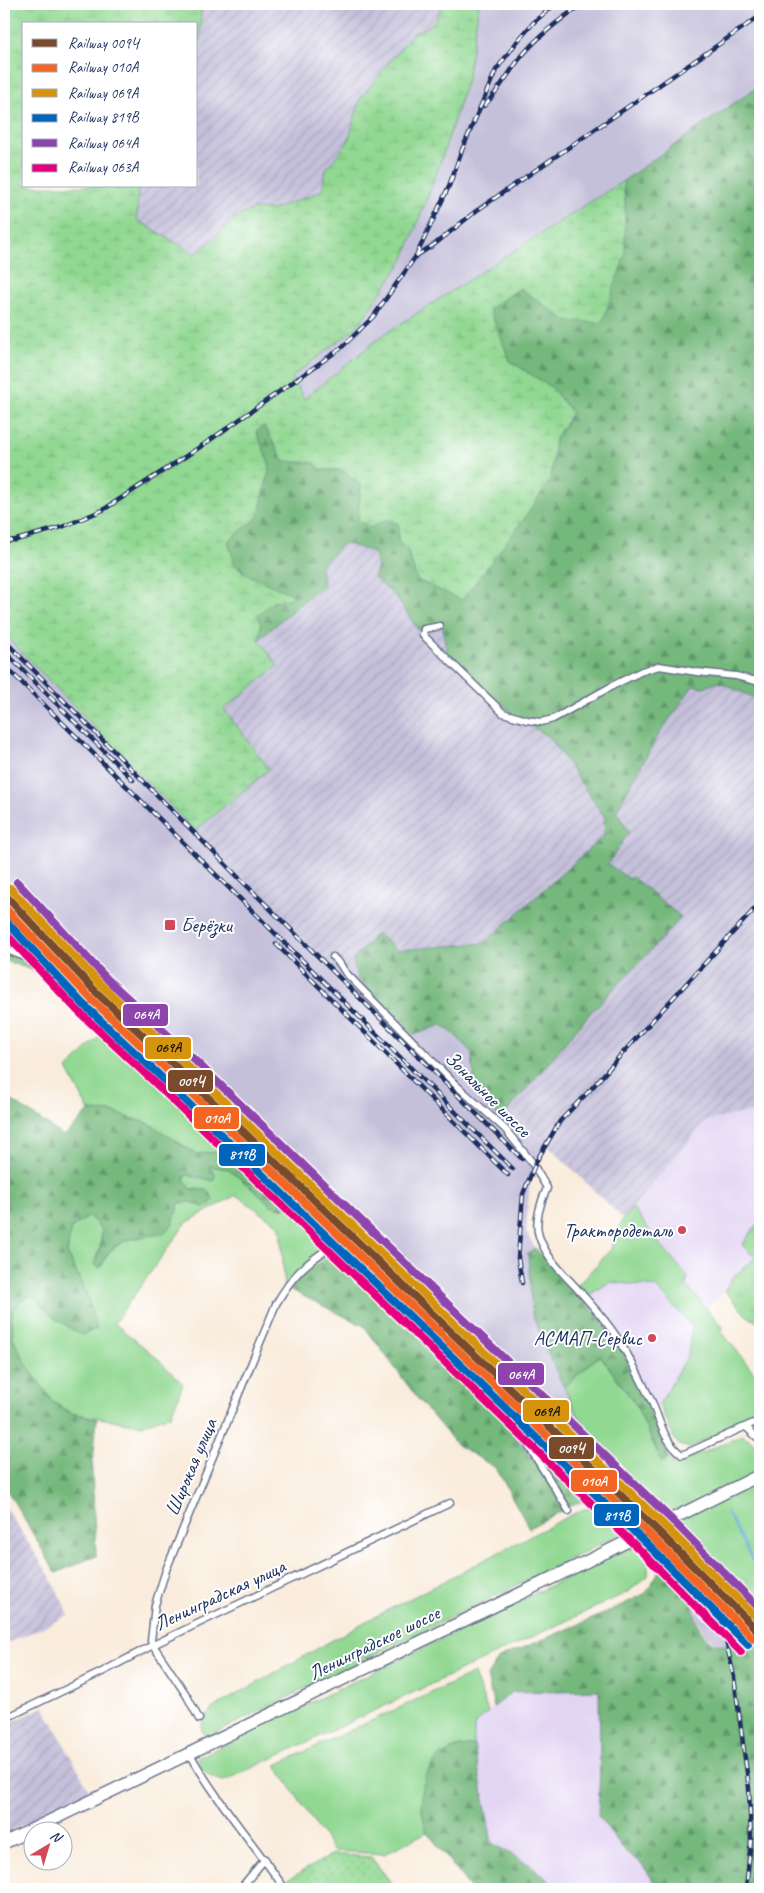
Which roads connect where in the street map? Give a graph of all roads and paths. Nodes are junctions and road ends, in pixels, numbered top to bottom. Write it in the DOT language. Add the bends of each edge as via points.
graph roads {
  1 [pos="440,626"];
  2 [pos="760,682"];
  3 [pos="4,949"];
  4 [pos="333,958"];
  5 [pos="334,1244"];
  6 [pos="760,1420"];
  7 [pos="746,1427"];
  8 [pos="760,1440"];
  9 [pos="760,1475"];
  10 [pos="450,1503"];
  11 [pos="569,1511"];
  12 [pos="153,1645"];
  13 [pos="4,1719"];
  14 [pos="198,1719"];
  15 [pos="190,1754"];
  16 [pos="4,1843"];
  17 [pos="265,1859"];
  18 [pos="240,1889"];
  19 [pos="285,1889"];
  1 -- 2 [label="street" via="424,629 423,635 503,713 527,720 552,720 612,686 659,666"];
  3 -- 5 [label="street" via="50,971 276,1181"];
  4 -- 7 [label="street, Зональное шоссе" via="456,1085 505,1129 530,1161 547,1188 538,1222 542,1244 624,1348 673,1449 682,1455"];
  5 -- 11 [label="street" via="493,1394"];
  5 -- 12 [label="street, Широкая улица" via="303,1266 276,1304 166,1570 155,1605"];
  6 -- 7 [label="street"];
  7 -- 8 [label="street"];
  9 -- 15 [label="highway, Ленинградское шоссе, bridge"];
  10 -- 12 [label="street, Ленинградская улица"];
  12 -- 13 [label="street, Ленинградская улица"];
  12 -- 14 [label="street" via="187,1696"];
  15 -- 16 [label="highway, Ленинградское шоссе"];
  15 -- 17 [label="street"];
  17 -- 18 [label="street"];
  17 -- 19 [label="street"];
}
